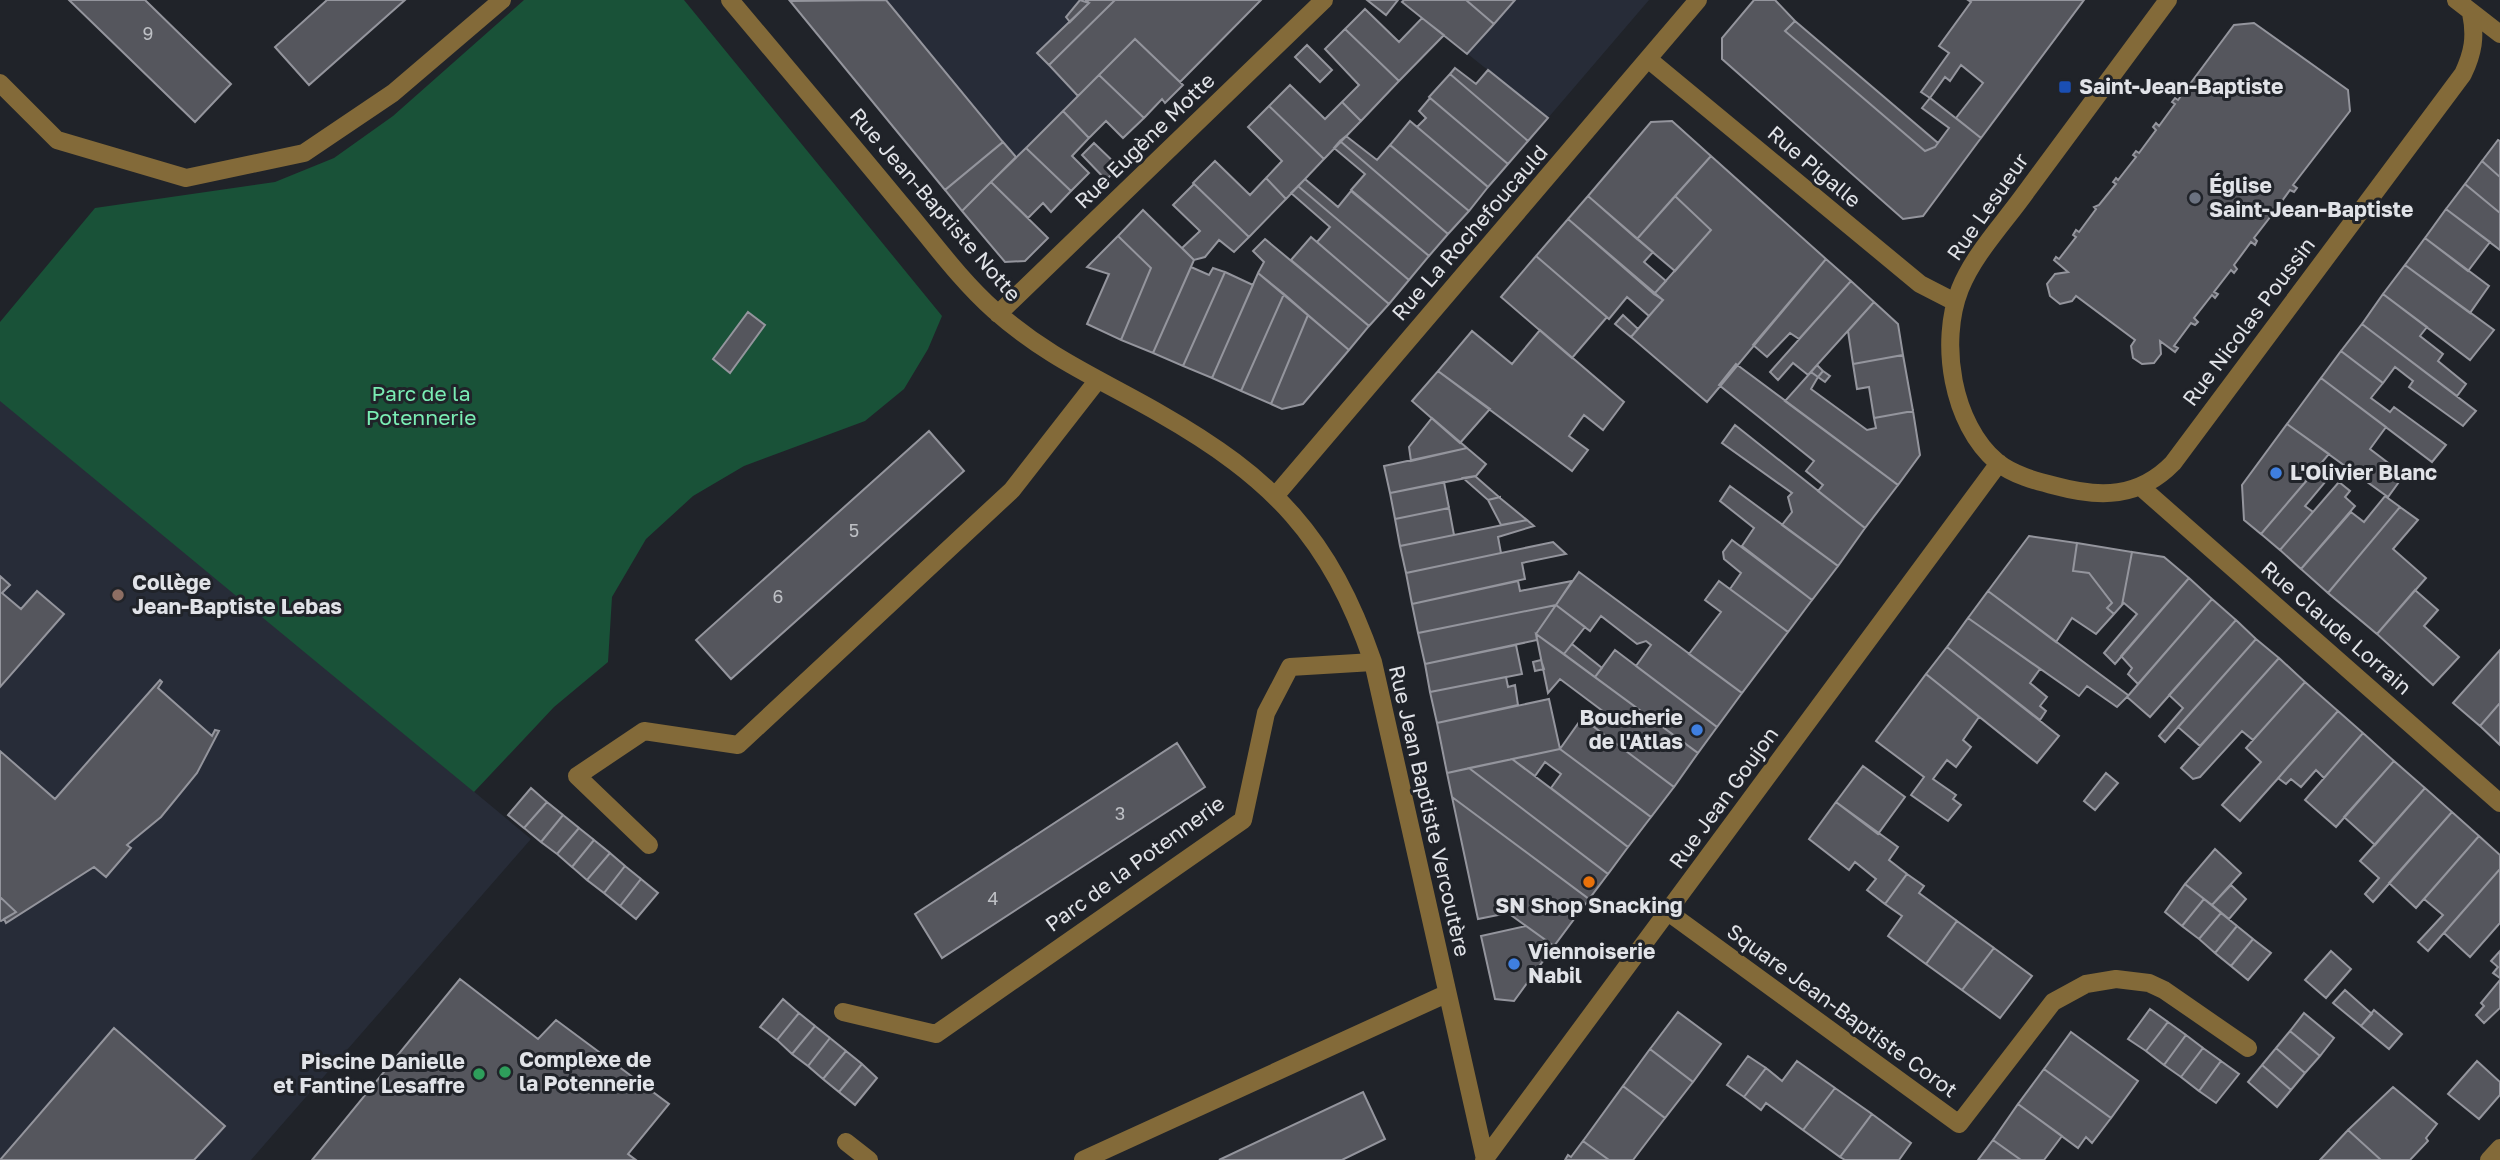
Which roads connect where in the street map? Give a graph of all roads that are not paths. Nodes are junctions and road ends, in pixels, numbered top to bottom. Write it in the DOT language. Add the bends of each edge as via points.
graph roads {
  1 [pos="502,0"];
  2 [pos="730,0"];
  3 [pos="1324,0"];
  4 [pos="1698,0"];
  5 [pos="2168,0"];
  6 [pos="2456,0"];
  7 [pos="2471,13"];
  8 [pos="2500,34"];
  9 [pos="1648,59"];
  10 [pos="0,83"];
  11 [pos="1955,302"];
  12 [pos="998,314"];
  13 [pos="1097,380"];
  14 [pos="1999,463"];
  15 [pos="2142,488"];
  16 [pos="1276,495"];
  17 [pos="1373,662"];
  18 [pos="2500,803"];
  19 [pos="649,845"];
  20 [pos="1668,912"];
  21 [pos="1446,994"];
  22 [pos="843,1012"];
  23 [pos="2248,1048"];
  24 [pos="846,1142"];
  25 [pos="2500,1148"];
  26 [pos="869,1160"];
  27 [pos="1083,1160"];
  28 [pos="1485,1160"];
  29 [pos="2489,1160"];
  1 -- 10 [label="street" via="393,93 304,153 186,178 57,140"];
  2 -- 12 [label="street, Rue Jean-Baptiste Notte"];
  3 -- 12 [label="street, Rue Eugène Motte"];
  4 -- 9 [label="street, Rue La Rochefoucauld"];
  5 -- 11 [label="street, Rue Lesueur" via="1995,234"];
  6 -- 7 [label="street"];
  7 -- 8 [label="street"];
  7 -- 15 [label="street, Rue Nicolas Poussin" via="2475,30 2472,54 2463,74 2173,463"];
  9 -- 11 [label="street, Rue Pigalle" via="1920,285"];
  9 -- 16 [label="street, Rue La Rochefoucauld"];
  11 -- 14 [label="street, Rue Lesueur" via="1951,333 1958,393 1970,429"];
  12 -- 13 [label="street, Rue Jean-Baptiste Notte" via="1055,358"];
  13 -- 16 [label="street, Rue Jean-Baptiste Notte" via="1222,453"];
  13 -- 19 [label="street" via="1012,490 738,745 644,731 577,776"];
  14 -- 15 [label="street, Rue Nicolas Poussin" via="2039,482 2090,494"];
  14 -- 20 [label="street, Rue Jean Goujon"];
  15 -- 18 [label="street, Rue Claude Lorrain"];
  16 -- 17 [label="street, Rue Jean Baptiste Vercoutère" via="1334,568 1357,614"];
  17 -- 21 [label="street, Rue Jean Baptiste Vercoutère"];
  17 -- 22 [label="street, Parc de la Potennerie" via="1290,667 1266,713 1243,820 936,1034"];
  20 -- 23 [label="street, Square Jean-Baptiste Corot" via="1959,1125 2053,1002 2100,980 2132,979 2164,990"];
  20 -- 28 [label="street, Rue Jean Goujon"];
  21 -- 27 [label="street"];
  21 -- 28 [label="street, Rue Jean Baptiste Vercoutère"];
  24 -- 26 [label="street"];
  25 -- 29 [label="street"];
}
